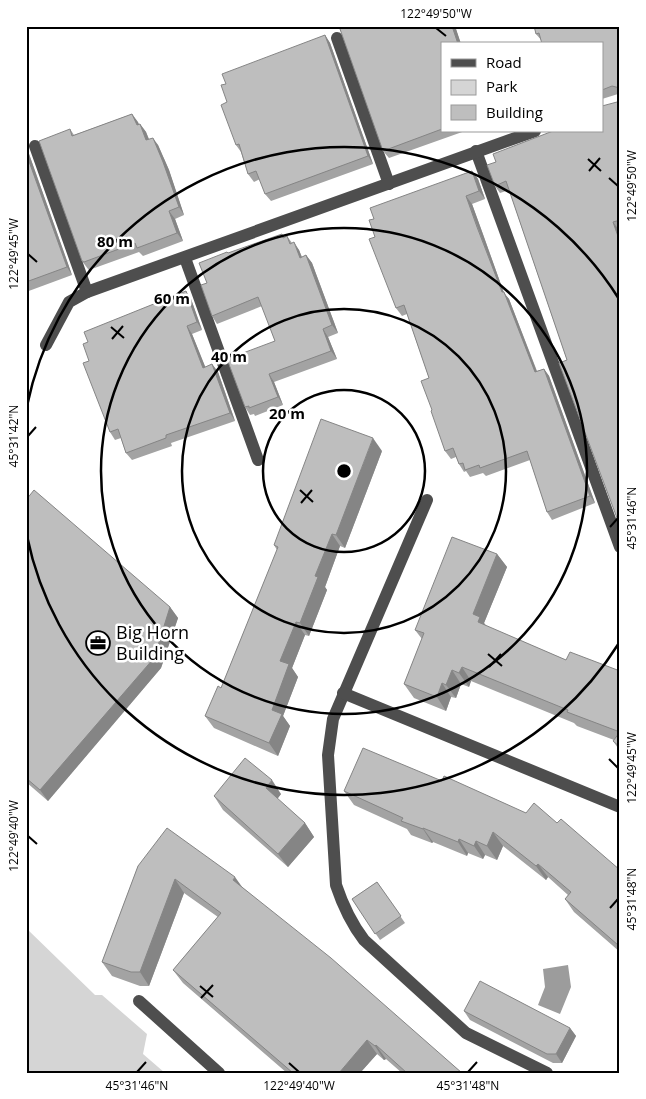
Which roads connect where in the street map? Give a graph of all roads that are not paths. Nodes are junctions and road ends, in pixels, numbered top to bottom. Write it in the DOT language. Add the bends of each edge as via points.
graph roads {
  1 [pos="337,38"];
  2 [pos="532,132"];
  3 [pos="35,146"];
  4 [pos="476,151"];
  5 [pos="389,184"];
  6 [pos="185,258"];
  7 [pos="87,292"];
  8 [pos="46,345"];
  9 [pos="258,460"];
  10 [pos="427,500"];
  11 [pos="620,547"];
  12 [pos="343,693"];
  13 [pos="620,807"];
  14 [pos="139,1001"];
  15 [pos="219,1073"];
  16 [pos="547,1073"];
  1 -- 5 [label="lane"];
  2 -- 4 [label="lane"];
  3 -- 7 [label="lane"];
  4 -- 5 [label="lane"];
  4 -- 11 [label="lane"];
  5 -- 6 [label="lane"];
  6 -- 7 [label="lane"];
  6 -- 9 [label="lane"];
  7 -- 8 [label="lane" via="69,302"];
  10 -- 12 [label="lane"];
  12 -- 13 [label="lane"];
  12 -- 16 [label="lane" via="333,719 328,755 336,885 352,925 374,951 466,1033"];
  14 -- 15 [label="lane"];
}
